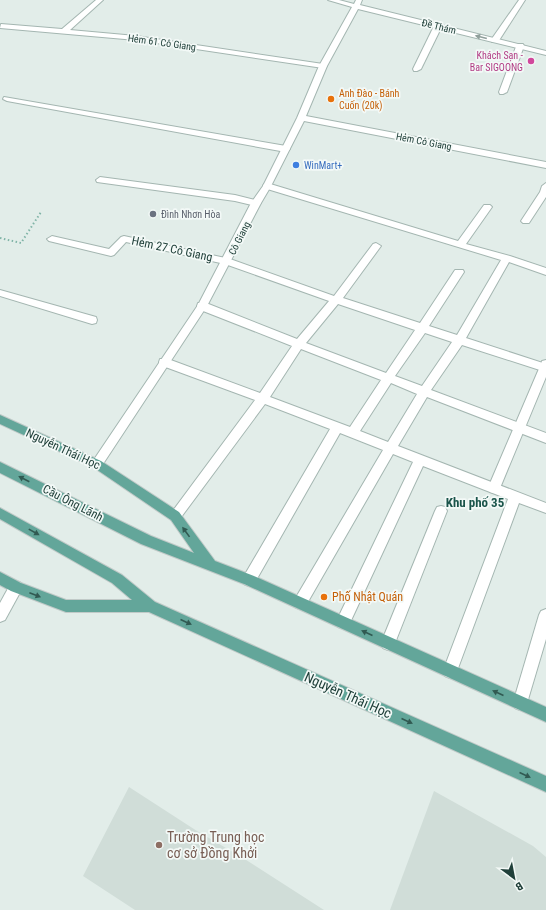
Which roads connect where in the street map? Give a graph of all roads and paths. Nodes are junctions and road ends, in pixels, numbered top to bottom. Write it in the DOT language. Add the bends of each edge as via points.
graph roads {
  1 [pos="100,0"];
  2 [pos="331,0"];
  3 [pos="522,0"];
  4 [pos="357,3"];
  5 [pos="1,26"];
  6 [pos="438,26"];
  7 [pos="64,31"];
  8 [pos="495,40"];
  9 [pos="520,46"];
  10 [pos="546,53"];
  11 [pos="323,66"];
  12 [pos="417,69"];
  13 [pos="503,92"];
  14 [pos="7,99"];
  15 [pos="301,118"];
  16 [pos="286,149"];
  17 [pos="546,165"];
  18 [pos="100,180"];
  19 [pos="267,186"];
  20 [pos="546,186"];
  21 [pos="256,203"];
  22 [pos="487,207"];
  23 [pos="41,212"];
  24 [pos="526,221"];
  25 [pos="0,238"];
  26 [pos="52,239"];
  27 [pos="460,245"];
  28 [pos="376,246"];
  29 [pos="507,258"];
  30 [pos="227,261"];
  31 [pos="459,272"];
  32 [pos="546,272"];
  33 [pos="0,293"];
  34 [pos="336,300"];
  35 [pos="202,306"];
  36 [pos="92,320"];
  37 [pos="423,328"];
  38 [pos="459,340"];
  39 [pos="299,344"];
  40 [pos="164,362"];
  41 [pos="546,367"];
  42 [pos="387,378"];
  43 [pos="424,392"];
  44 [pos="263,398"];
  45 [pos="0,420"];
  46 [pos="337,428"];
  47 [pos="519,428"];
  48 [pos="352,434"];
  49 [pos="546,438"];
  50 [pos="390,448"];
  51 [pos="420,460"];
  52 [pos="98,464"];
  53 [pos="0,467"];
  54 [pos="494,488"];
  55 [pos="515,496"];
  56 [pos="546,508"];
  57 [pos="440,511"];
  58 [pos="0,513"];
  59 [pos="175,516"];
  60 [pos="209,563"];
  61 [pos="0,578"];
  62 [pos="249,580"];
  63 [pos="16,587"];
  64 [pos="300,603"];
  65 [pos="150,606"];
  66 [pos="546,615"];
  67 [pos="0,616"];
  68 [pos="343,622"];
  69 [pos="388,643"];
  70 [pos="450,671"];
  71 [pos="520,703"];
  72 [pos="546,715"];
  73 [pos="546,784"];
  1 -- 7 [label="street"];
  2 -- 4 [label="street, Ðề Thám"];
  3 -- 8 [label="street"];
  4 -- 6 [label="street, Ðề Thám"];
  4 -- 11 [label="street, Cô Giang"];
  5 -- 7 [label="street, Hẻm 61 Cô Giang"];
  8 -- 6 [label="street, Ðề Thám, one-way"];
  6 -- 12 [label="street"];
  7 -- 11 [label="street, Hẻm 61 Cô Giang" via="136,38"];
  8 -- 9 [label="street, Ðề Thám"];
  9 -- 10 [label="street, Ðề Thám"];
  9 -- 13 [label="street"];
  11 -- 15 [label="street, Cô Giang"];
  14 -- 16 [label="street"];
  15 -- 16 [label="street, Cô Giang"];
  15 -- 17 [label="street, Hẻm Cô Giang"];
  16 -- 19 [label="street, Cô Giang"];
  18 -- 21 [label="street"];
  19 -- 21 [label="street, Cô Giang"];
  19 -- 27 [label="street"];
  20 -- 24 [label="street" via="545,192"];
  21 -- 30 [label="street, Cô Giang"];
  22 -- 27 [label="street"];
  23 -- 25 [label="path" via="21,243"];
  26 -- 30 [label="street, Hẻm 27 Cô Giang" via="111,253 124,239"];
  27 -- 29 [label="street"];
  28 -- 34 [label="street"];
  29 -- 32 [label="street"];
  29 -- 38 [label="street"];
  30 -- 34 [label="street"];
  30 -- 35 [label="street, Cô Giang"];
  31 -- 37 [label="street"];
  33 -- 36 [label="street"];
  34 -- 37 [label="street"];
  34 -- 39 [label="street"];
  35 -- 39 [label="street"];
  35 -- 40 [label="street, Cô Giang"];
  37 -- 38 [label="street"];
  37 -- 42 [label="street"];
  38 -- 41 [label="street"];
  38 -- 43 [label="street"];
  39 -- 42 [label="street"];
  39 -- 44 [label="street"];
  40 -- 44 [label="street"];
  40 -- 52 [label="street, Cô Giang"];
  41 -- 47 [label="street"];
  42 -- 43 [label="street"];
  42 -- 48 [label="street"];
  43 -- 47 [label="street"];
  43 -- 50 [label="street"];
  44 -- 46 [label="street"];
  44 -- 59 [label="street"];
  45 -- 52 [label="main road, Nguyễn Thái Học"];
  46 -- 48 [label="street"];
  46 -- 62 [label="street"];
  47 -- 49 [label="street"];
  47 -- 54 [label="street"];
  48 -- 50 [label="street"];
  50 -- 51 [label="street"];
  50 -- 64 [label="street"];
  51 -- 54 [label="street"];
  51 -- 68 [label="street"];
  52 -- 59 [label="main road, Nguyễn Thái Học"];
  60 -- 53 [label="main road, Cầu Ông Lãnh, one-way" via="146,540"];
  54 -- 55 [label="street"];
  55 -- 56 [label="street"];
  55 -- 70 [label="street"];
  57 -- 69 [label="street"];
  58 -- 65 [label="main road, Nguyễn Thái Học, one-way" via="117,579"];
  60 -- 59 [label="main road, Nguyễn Thái Học, one-way"];
  60 -- 62 [label="main road"];
  61 -- 63 [label="main road, Nguyễn Thái Học"];
  62 -- 64 [label="main road"];
  63 -- 65 [label="main road, Nguyễn Thái Học, one-way" via="66,606"];
  63 -- 67 [label="street"];
  64 -- 68 [label="main road"];
  65 -- 73 [label="main road, Nguyễn Thái Học, one-way"];
  66 -- 71 [label="street"];
  69 -- 68 [label="main road, one-way"];
  69 -- 70 [label="main road"];
  71 -- 70 [label="main road, one-way"];
  71 -- 72 [label="main road"];
}
